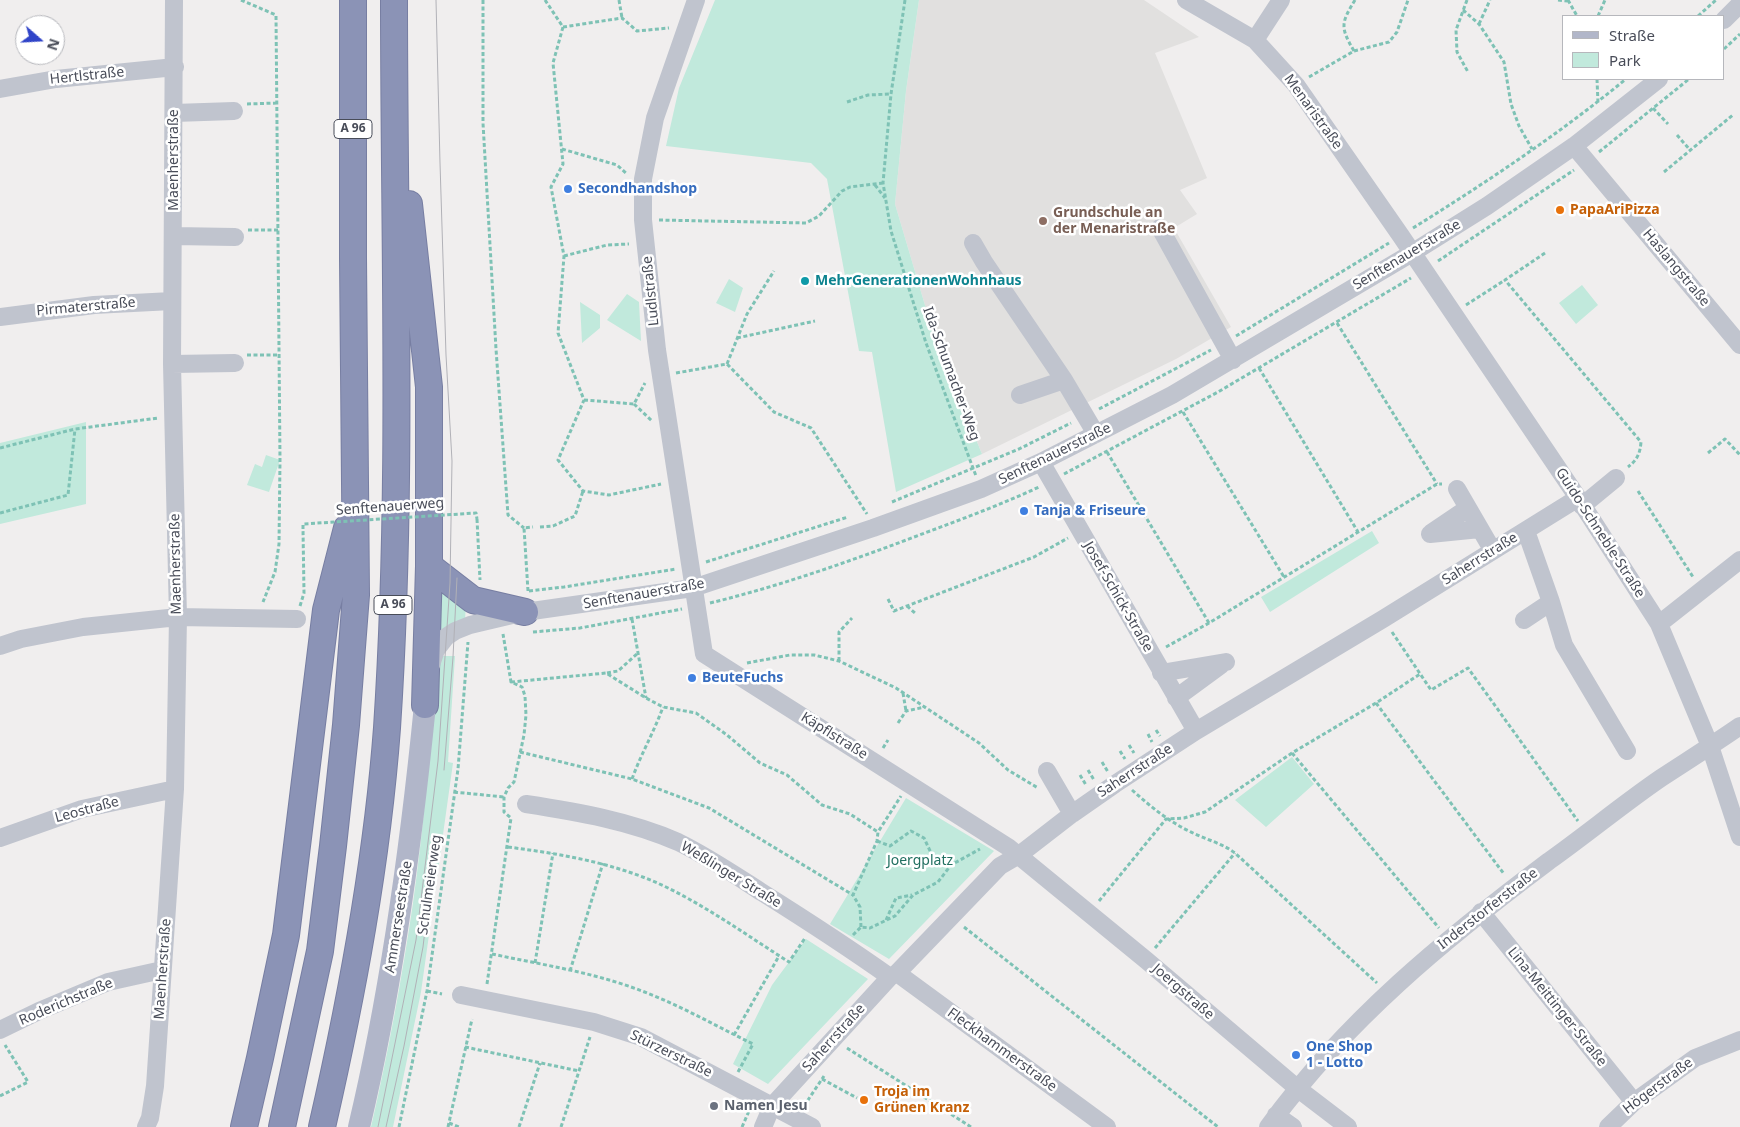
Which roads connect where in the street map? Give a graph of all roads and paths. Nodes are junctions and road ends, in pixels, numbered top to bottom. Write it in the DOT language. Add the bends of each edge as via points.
graph roads {
  1 [pos="174,0"];
  2 [pos="241,0"];
  3 [pos="353,0"];
  4 [pos="394,0"];
  5 [pos="483,0"];
  6 [pos="545,0"];
  7 [pos="619,0"];
  8 [pos="696,0"];
  9 [pos="905,0"];
  10 [pos="1186,0"];
  11 [pos="1281,0"];
  12 [pos="1355,0"];
  13 [pos="1408,0"];
  14 [pos="1467,0"];
  15 [pos="1490,0"];
  16 [pos="1558,0"];
  17 [pos="1606,0"];
  18 [pos="1716,0"];
  19 [pos="1568,1"];
  20 [pos="1740,4"];
  21 [pos="1464,10"];
  22 [pos="1576,15"];
  23 [pos="1598,15"];
  24 [pos="1699,15"];
  25 [pos="622,18"];
  26 [pos="1725,19"];
  27 [pos="1479,24"];
  28 [pos="563,27"];
  29 [pos="685,30"];
  30 [pos="1740,34"];
  31 [pos="1255,40"];
  32 [pos="1725,48"];
  33 [pos="1354,51"];
  34 [pos="175,67"];
  35 [pos="1468,72"];
  36 [pos="394,76"];
  37 [pos="1597,80"];
  38 [pos="1625,80"];
  39 [pos="1658,80"];
  40 [pos="1296,85"];
  41 [pos="0,89"];
  42 [pos="891,94"];
  43 [pos="847,102"];
  44 [pos="1598,102"];
  45 [pos="1653,108"];
  46 [pos="234,112"];
  47 [pos="174,113"];
  48 [pos="1734,114"];
  49 [pos="1604,122"];
  50 [pos="1668,124"];
  51 [pos="1677,135"];
  52 [pos="1574,146"];
  53 [pos="562,149"];
  54 [pos="1532,149"];
  55 [pos="1690,150"];
  56 [pos="1664,172"];
  57 [pos="883,183"];
  58 [pos="875,184"];
  59 [pos="643,189"];
  60 [pos="886,200"];
  61 [pos="643,220"];
  62 [pos="1160,228"];
  63 [pos="174,236"];
  64 [pos="1401,236"];
  65 [pos="235,237"];
  66 [pos="646,243"];
  67 [pos="973,243"];
  68 [pos="1412,253"];
  69 [pos="1545,254"];
  70 [pos="564,256"];
  71 [pos="774,271"];
  72 [pos="1505,280"];
  73 [pos="172,300"];
  74 [pos="1453,314"];
  75 [pos="0,317"];
  76 [pos="815,321"];
  77 [pos="1337,323"];
  78 [pos="737,338"];
  79 [pos="1224,343"];
  80 [pos="1740,345"];
  81 [pos="1233,360"];
  82 [pos="235,363"];
  83 [pos="172,364"];
  84 [pos="727,364"];
  85 [pos="1259,368"];
  86 [pos="660,376"];
  87 [pos="1064,380"];
  88 [pos="1020,395"];
  89 [pos="584,400"];
  90 [pos="1183,412"];
  91 [pos="174,416"];
  92 [pos="1086,416"];
  93 [pos="75,429"];
  94 [pos="1096,434"];
  95 [pos="0,448"];
  96 [pos="1708,453"];
  97 [pos="1740,454"];
  98 [pos="1041,462"];
  99 [pos="973,469"];
  100 [pos="1611,479"];
  101 [pos="676,480"];
  102 [pos="1437,484"];
  103 [pos="356,488"];
  104 [pos="1457,488"];
  105 [pos="981,489"];
  106 [pos="582,491"];
  107 [pos="1638,491"];
  108 [pos="891,502"];
  109 [pos="1580,502"];
  110 [pos="1468,508"];
  111 [pos="874,509"];
  112 [pos="866,511"];
  113 [pos="0,513"];
  114 [pos="532,527"];
  115 [pos="540,527"];
  116 [pos="524,528"];
  117 [pos="873,528"];
  118 [pos="1480,529"];
  119 [pos="1526,530"];
  120 [pos="1080,531"];
  121 [pos="1358,532"];
  122 [pos="1493,551"];
  123 [pos="1740,560"];
  124 [pos="430,566"];
  125 [pos="689,566"];
  126 [pos="1284,577"];
  127 [pos="480,585"];
  128 [pos="693,588"];
  129 [pos="1702,590"];
  130 [pos="304,593"];
  131 [pos="888,599"];
  132 [pos="1551,602"];
  133 [pos="907,606"];
  134 [pos="696,607"];
  135 [pos="523,612"];
  136 [pos="916,614"];
  137 [pos="178,617"];
  138 [pos="256,618"];
  139 [pos="632,618"];
  140 [pos="852,618"];
  141 [pos="1384,619"];
  142 [pos="297,620"];
  143 [pos="1524,620"];
  144 [pos="1209,623"];
  145 [pos="1659,624"];
  146 [pos="503,633"];
  147 [pos="496,634"];
  148 [pos="472,639"];
  149 [pos="0,646"];
  150 [pos="638,653"];
  151 [pos="466,654"];
  152 [pos="1151,655"];
  153 [pos="461,657"];
  154 [pos="839,661"];
  155 [pos="744,664"];
  156 [pos="606,673"];
  157 [pos="1162,674"];
  158 [pos="1420,674"];
  159 [pos="511,682"];
  160 [pos="903,693"];
  161 [pos="646,698"];
  162 [pos="1176,698"];
  163 [pos="1376,703"];
  164 [pos="425,705"];
  165 [pos="662,707"];
  166 [pos="925,707"];
  167 [pos="906,711"];
  168 [pos="898,723"];
  169 [pos="1740,726"];
  170 [pos="1156,730"];
  171 [pos="1196,731"];
  172 [pos="1160,737"];
  173 [pos="1130,745"];
  174 [pos="1710,746"];
  175 [pos="1120,751"];
  176 [pos="1626,751"];
  177 [pos="520,752"];
  178 [pos="1292,753"];
  179 [pos="1135,756"];
  180 [pos="454,762"];
  181 [pos="1102,762"];
  182 [pos="1127,762"];
  183 [pos="458,769"];
  184 [pos="1088,770"];
  185 [pos="1047,771"];
  186 [pos="1080,775"];
  187 [pos="1115,777"];
  188 [pos="632,779"];
  189 [pos="1095,783"];
  190 [pos="1088,788"];
  191 [pos="175,789"];
  192 [pos="454,792"];
  193 [pos="1044,792"];
  194 [pos="902,793"];
  195 [pos="504,798"];
  196 [pos="526,804"];
  197 [pos="1072,814"];
  198 [pos="1166,819"];
  199 [pos="878,832"];
  200 [pos="1587,834"];
  201 [pos="1740,837"];
  202 [pos="0,838"];
  203 [pos="877,841"];
  204 [pos="508,847"];
  205 [pos="977,851"];
  206 [pos="553,853"];
  207 [pos="1235,853"];
  208 [pos="1019,855"];
  209 [pos="603,863"];
  210 [pos="951,865"];
  211 [pos="1514,888"];
  212 [pos="853,895"];
  213 [pos="912,895"];
  214 [pos="1481,912"];
  215 [pos="1089,913"];
  216 [pos="886,920"];
  217 [pos="970,920"];
  218 [pos="860,927"];
  219 [pos="964,927"];
  220 [pos="810,932"];
  221 [pos="958,933"];
  222 [pos="1448,940"];
  223 [pos="845,944"];
  224 [pos="492,954"];
  225 [pos="779,956"];
  226 [pos="1146,960"];
  227 [pos="535,963"];
  228 [pos="162,970"];
  229 [pos="570,971"];
  230 [pos="894,975"];
  231 [pos="486,989"];
  232 [pos="427,991"];
  233 [pos="1387,993"];
  234 [pos="442,994"];
  235 [pos="461,996"];
  236 [pos="472,1019"];
  237 [pos="594,1022"];
  238 [pos="1,1035"];
  239 [pos="734,1035"];
  240 [pos="1740,1040"];
  241 [pos="853,1041"];
  242 [pos="465,1047"];
  243 [pos="540,1063"];
  244 [pos="579,1071"];
  245 [pos="828,1071"];
  246 [pos="735,1078"];
  247 [pos="822,1079"];
  248 [pos="1296,1088"];
  249 [pos="0,1096"];
  250 [pos="857,1098"];
  251 [pos="1634,1102"];
  252 [pos="772,1106"];
  253 [pos="740,1108"];
  254 [pos="796,1118"];
  255 [pos="1272,1121"];
  256 [pos="448,1125"];
  257 [pos="146,1127"];
  258 [pos="244,1127"];
  259 [pos="282,1127"];
  260 [pos="322,1127"];
  261 [pos="360,1127"];
  262 [pos="399,1127"];
  263 [pos="459,1127"];
  264 [pos="519,1127"];
  265 [pos="561,1127"];
  266 [pos="742,1127"];
  267 [pos="763,1127"];
  268 [pos="812,1127"];
  269 [pos="970,1127"];
  270 [pos="1107,1127"];
  271 [pos="1218,1127"];
  272 [pos="1293,1127"];
  273 [pos="1348,1127"];
  274 [pos="1608,1127"];
  1 -- 34 [label="street, Maenherstraße"];
  2 -- 138 [label="path" via="276,15 279,544 275,572"];
  3 -- 103 [label="highway, A 96"];
  4 -- 36 [label="highway, A 96"];
  5 -- 116 [label="path" via="483,123 508,514"];
  6 -- 28 [label="path"];
  7 -- 25 [label="path"];
  8 -- 29 [label="street, Ludlstraße"];
  9 -- 42 [label="path, Ida-Schumacher-Weg"];
  10 -- 31 [label="street, Menaristraße"];
  11 -- 31 [label="street"];
  12 -- 33 [label="path" via="1344,20 1343,32"];
  13 -- 33 [label="path" via="1397,32 1389,42"];
  14 -- 21 [label="path"];
  15 -- 27 [label="path"];
  16 -- 19 [label="path"];
  17 -- 23 [label="path"];
  18 -- 24 [label="path"];
  19 -- 22 [label="path"];
  20 -- 26 [label="street"];
  21 -- 27 [label="path"];
  21 -- 35 [label="path" via="1456,30 1457,52"];
  25 -- 28 [label="path"];
  25 -- 29 [label="path" via="637,31 676,27"];
  27 -- 54 [label="path" via="1504,62 1511,104"];
  28 -- 53 [label="path" via="553,63"];
  29 -- 59 [label="street, Ludlstraße" via="654,118"];
  30 -- 32 [label="path"];
  31 -- 40 [label="street, Menaristraße"];
  33 -- 40 [label="path"];
  34 -- 41 [label="street, Hertlstraße" via="56,79"];
  34 -- 47 [label="street, Maenherstraße"];
  36 -- 124 [label="highway" via="429,387"];
  36 -- 260 [label="highway, A 96" via="395,577 386,731 374,853 350,998"];
  37 -- 44 [label="path"];
  38 -- 44 [label="path"];
  39 -- 49 [label="street, Senftenauerstraße"];
  40 -- 64 [label="street, Menaristraße"];
  42 -- 43 [label="path" via="868,94"];
  42 -- 57 [label="path, Ida-Schumacher-Weg"];
  44 -- 49 [label="path"];
  44 -- 54 [label="path"];
  45 -- 50 [label="path"];
  46 -- 47 [label="street"];
  47 -- 63 [label="street, Maenherstraße"];
  48 -- 55 [label="path"];
  49 -- 52 [label="street, Senftenauerstraße"];
  51 -- 55 [label="path"];
  52 -- 68 [label="street, Senftenauerstraße"];
  52 -- 80 [label="street, Haslangstraße"];
  53 -- 59 [label="path" via="617,165"];
  53 -- 70 [label="path" via="563,164 551,187"];
  54 -- 64 [label="path"];
  55 -- 56 [label="path"];
  57 -- 58 [label="path"];
  57 -- 60 [label="path, Ida-Schumacher-Weg"];
  58 -- 60 [label="path"];
  58 -- 61 [label="path" via="842,191 819,216 806,224"];
  59 -- 61 [label="street, Ludlstraße"];
  60 -- 99 [label="path, Ida-Schumacher-Weg" via="891,231 926,343"];
  61 -- 66 [label="street, Ludlstraße"];
  62 -- 79 [label="street"];
  63 -- 65 [label="street"];
  63 -- 73 [label="street, Maenherstraße"];
  64 -- 68 [label="street, Menaristraße"];
  64 -- 79 [label="path"];
  66 -- 70 [label="path" via="607,245"];
  66 -- 86 [label="street, Ludlstraße"];
  67 -- 87 [label="street"];
  68 -- 74 [label="street, Guido-Schneble-Straße"];
  68 -- 81 [label="street, Senftenauerstraße"];
  69 -- 72 [label="path"];
  70 -- 89 [label="path" via="558,333"];
  71 -- 78 [label="path" via="747,314"];
  72 -- 74 [label="path"];
  72 -- 100 [label="path" via="1641,442 1635,462"];
  73 -- 75 [label="street, Pirmaterstraße" via="94,305"];
  73 -- 83 [label="street, Maenherstraße"];
  74 -- 109 [label="street, Guido-Schneble-Straße"];
  76 -- 78 [label="path"];
  77 -- 102 [label="path"];
  78 -- 84 [label="path"];
  79 -- 81 [label="street"];
  79 -- 92 [label="path"];
  81 -- 94 [label="street, Senftenauerstraße"];
  82 -- 83 [label="street"];
  83 -- 91 [label="street, Maenherstraße"];
  84 -- 86 [label="path"];
  84 -- 112 [label="path" via="774,412 811,428"];
  85 -- 121 [label="path"];
  86 -- 89 [label="path" via="648,378 634,404"];
  86 -- 101 [label="street, Ludlstraße"];
  87 -- 88 [label="street"];
  87 -- 92 [label="street"];
  89 -- 106 [label="path" via="558,460"];
  90 -- 126 [label="path"];
  91 -- 93 [label="path"];
  91 -- 137 [label="street, Maenherstraße"];
  92 -- 94 [label="street"];
  92 -- 99 [label="path"];
  93 -- 95 [label="path"];
  93 -- 113 [label="path" via="68,495"];
  94 -- 98 [label="street, Senftenauerstraße"];
  94 -- 144 [label="path"];
  96 -- 97 [label="path" via="1725,439"];
  98 -- 105 [label="street, Senftenauerstraße"];
  98 -- 120 [label="street, Josef-Schick-Straße"];
  99 -- 105 [label="path, Ida-Schumacher-Weg"];
  99 -- 108 [label="path"];
  100 -- 109 [label="street, Saherrstraße"];
  101 -- 106 [label="path" via="609,495"];
  101 -- 125 [label="street, Ludlstraße"];
  102 -- 104 [label="path"];
  102 -- 121 [label="path"];
  103 -- 258 [label="highway" via="326,610 286,935"];
  103 -- 259 [label="highway, A 96" via="356,595 333,846 320,951"];
  104 -- 110 [label="street"];
  105 -- 117 [label="street, Senftenauerstraße"];
  106 -- 115 [label="path" via="575,516 553,526"];
  107 -- 129 [label="path"];
  109 -- 119 [label="street, Saherrstraße"];
  109 -- 145 [label="street, Guido-Schneble-Straße"];
  110 -- 118 [label="street"];
  110 -- 118 [label="street" via="1430,534"];
  111 -- 112 [label="path"];
  112 -- 117 [label="path"];
  112 -- 125 [label="path" via="718,560"];
  114 -- 116 [label="path"];
  116 -- 135 [label="path"];
  117 -- 128 [label="street, Senftenauerstraße"];
  118 -- 122 [label="street"];
  119 -- 122 [label="street, Saherrstraße"];
  119 -- 132 [label="street"];
  120 -- 133 [label="path" via="1034,557"];
  120 -- 152 [label="street, Josef-Schick-Straße"];
  121 -- 126 [label="path"];
  122 -- 141 [label="street, Saherrstraße"];
  123 -- 129 [label="street"];
  124 -- 135 [label="highway" via="472,600"];
  124 -- 164 [label="highway"];
  125 -- 128 [label="street, Ludlstraße"];
  125 -- 135 [label="path"];
  126 -- 144 [label="path"];
  127 -- 130 [label="path, Senftenauerweg, bridge" via="476,513 303,524"];
  128 -- 134 [label="street, Käpflstraße"];
  128 -- 135 [label="street, Senftenauerstraße"];
  129 -- 145 [label="street"];
  131 -- 133 [label="path" via="894,611"];
  132 -- 143 [label="street"];
  132 -- 176 [label="street" via="1564,645"];
  133 -- 136 [label="path"];
  134 -- 139 [label="path"];
  134 -- 208 [label="street, Käpflstraße" via="704,654"];
  135 -- 139 [label="path" via="580,628"];
  135 -- 146 [label="path"];
  135 -- 164 [label="street, Senftenauerstraße" via="470,625 446,637 430,665"];
  137 -- 138 [label="street"];
  137 -- 149 [label="street" via="83,627"];
  137 -- 191 [label="street, Maenherstraße"];
  138 -- 142 [label="street"];
  139 -- 150 [label="path"];
  140 -- 154 [label="path" via="839,632"];
  141 -- 158 [label="path"];
  141 -- 171 [label="street, Saherrstraße"];
  144 -- 152 [label="path"];
  145 -- 174 [label="street, Guido-Schneble-Straße"];
  146 -- 147 [label="path"];
  146 -- 159 [label="path"];
  148 -- 151 [label="path, Schulmeierweg"];
  150 -- 156 [label="path" via="618,671"];
  150 -- 161 [label="path"];
  151 -- 153 [label="path"];
  151 -- 183 [label="path, Schulmeierweg"];
  152 -- 157 [label="street, Josef-Schick-Straße"];
  154 -- 155 [label="path" via="814,655 790,655"];
  154 -- 160 [label="path"];
  156 -- 159 [label="path"];
  156 -- 161 [label="path"];
  157 -- 162 [label="street, Josef-Schick-Straße"];
  157 -- 162 [label="street" via="1226,662"];
  158 -- 163 [label="path"];
  158 -- 200 [label="path" via="1431,690 1468,668"];
  159 -- 177 [label="path" via="522,687 525,696 525,725"];
  160 -- 166 [label="path"];
  160 -- 167 [label="path"];
  161 -- 165 [label="path"];
  162 -- 171 [label="street, Josef-Schick-Straße"];
  163 -- 178 [label="path"];
  163 -- 211 [label="path"];
  164 -- 261 [label="main road, Ammerseestraße" via="399,923"];
  165 -- 188 [label="path"];
  165 -- 199 [label="path" via="696,713 760,763 787,775 822,805 850,814"];
  166 -- 167 [label="path"];
  166 -- 193 [label="path" via="979,742 1008,770"];
  167 -- 168 [label="path"];
  169 -- 174 [label="street, Inderstorferstraße"];
  170 -- 172 [label="path"];
  171 -- 187 [label="street, Saherrstraße"];
  173 -- 179 [label="path"];
  174 -- 200 [label="street, Inderstorferstraße"];
  174 -- 201 [label="street, Guido-Schneble-Straße"];
  175 -- 182 [label="path"];
  177 -- 188 [label="path"];
  177 -- 195 [label="path" via="514,782"];
  178 -- 198 [label="path" via="1205,812"];
  178 -- 222 [label="path"];
  180 -- 183 [label="path"];
  181 -- 187 [label="path"];
  183 -- 192 [label="path, Schulmeierweg"];
  184 -- 189 [label="path"];
  185 -- 197 [label="street"];
  186 -- 190 [label="path"];
  187 -- 197 [label="street, Saherrstraße"];
  187 -- 198 [label="path"];
  188 -- 212 [label="path" via="709,808"];
  191 -- 202 [label="street, Leostraße" via="82,808"];
  191 -- 228 [label="street, Maenherstraße"];
  192 -- 195 [label="path"];
  192 -- 232 [label="path, Schulmeierweg"];
  194 -- 199 [label="path"];
  195 -- 204 [label="path" via="504,812 512,818"];
  196 -- 223 [label="street, Weßlinger Straße" via="582,813 643,829 678,843"];
  197 -- 208 [label="street, Saherrstraße"];
  198 -- 207 [label="path"];
  198 -- 215 [label="path"];
  199 -- 203 [label="path"];
  200 -- 211 [label="street, Inderstorferstraße"];
  203 -- 210 [label="path" via="890,846 911,831 924,838 932,855"];
  203 -- 212 [label="path"];
  204 -- 206 [label="path"];
  204 -- 224 [label="path"];
  205 -- 210 [label="path"];
  206 -- 209 [label="path"];
  206 -- 227 [label="path"];
  207 -- 226 [label="path"];
  207 -- 233 [label="path"];
  208 -- 215 [label="street, Joergstraße"];
  208 -- 230 [label="street, Saherrstraße" via="1000,866"];
  209 -- 225 [label="path" via="698,903"];
  209 -- 229 [label="path"];
  210 -- 213 [label="path" via="938,882"];
  211 -- 214 [label="street, Inderstorferstraße"];
  212 -- 218 [label="path" via="860,907"];
  213 -- 216 [label="path" via="895,916"];
  213 -- 216 [label="path" via="896,898"];
  214 -- 222 [label="street, Inderstorferstraße"];
  214 -- 251 [label="street, Lina-Meittinger-Straße"];
  215 -- 226 [label="street, Joergstraße"];
  216 -- 218 [label="path" via="870,928"];
  217 -- 219 [label="path"];
  218 -- 223 [label="path"];
  219 -- 221 [label="path"];
  219 -- 271 [label="path"];
  220 -- 225 [label="path" via="789,962"];
  222 -- 233 [label="street, Inderstorferstraße"];
  223 -- 230 [label="street, Weßlinger Straße"];
  224 -- 227 [label="path"];
  224 -- 231 [label="path"];
  225 -- 239 [label="path"];
  226 -- 248 [label="street, Joergstraße"];
  227 -- 229 [label="path"];
  228 -- 238 [label="street, Roderichstraße" via="108,982 39,1011"];
  228 -- 257 [label="street, Maenherstraße" via="155,1086"];
  229 -- 239 [label="path" via="646,992"];
  230 -- 252 [label="street, Saherrstraße"];
  230 -- 270 [label="street, Fleckhammerstraße"];
  232 -- 234 [label="path"];
  232 -- 262 [label="path, Schulmeierweg"];
  233 -- 248 [label="street, Inderstorferstraße"];
  235 -- 237 [label="street, Stürzerstraße"];
  236 -- 242 [label="path"];
  237 -- 244 [label="path"];
  237 -- 252 [label="street, Stürzerstraße" via="641,1037"];
  238 -- 249 [label="path" via="28,1082"];
  239 -- 246 [label="path" via="753,1044"];
  240 -- 251 [label="street, Högerstraße" via="1695,1058"];
  241 -- 269 [label="path" via="846,1048"];
  242 -- 243 [label="path"];
  242 -- 256 [label="path"];
  243 -- 244 [label="path"];
  243 -- 264 [label="path"];
  244 -- 265 [label="path"];
  245 -- 247 [label="path"];
  247 -- 250 [label="path"];
  247 -- 254 [label="path"];
  248 -- 255 [label="street, Inderstorferstraße"];
  248 -- 273 [label="street, Joergstraße"];
  251 -- 274 [label="street, Högerstraße"];
  252 -- 254 [label="street, Stürzerstraße"];
  252 -- 267 [label="street, Saherrstraße"];
  253 -- 266 [label="path" via="749,1112"];
  254 -- 268 [label="street, Stürzerstraße"];
  255 -- 272 [label="street"];
  256 -- 263 [label="path"];
}
